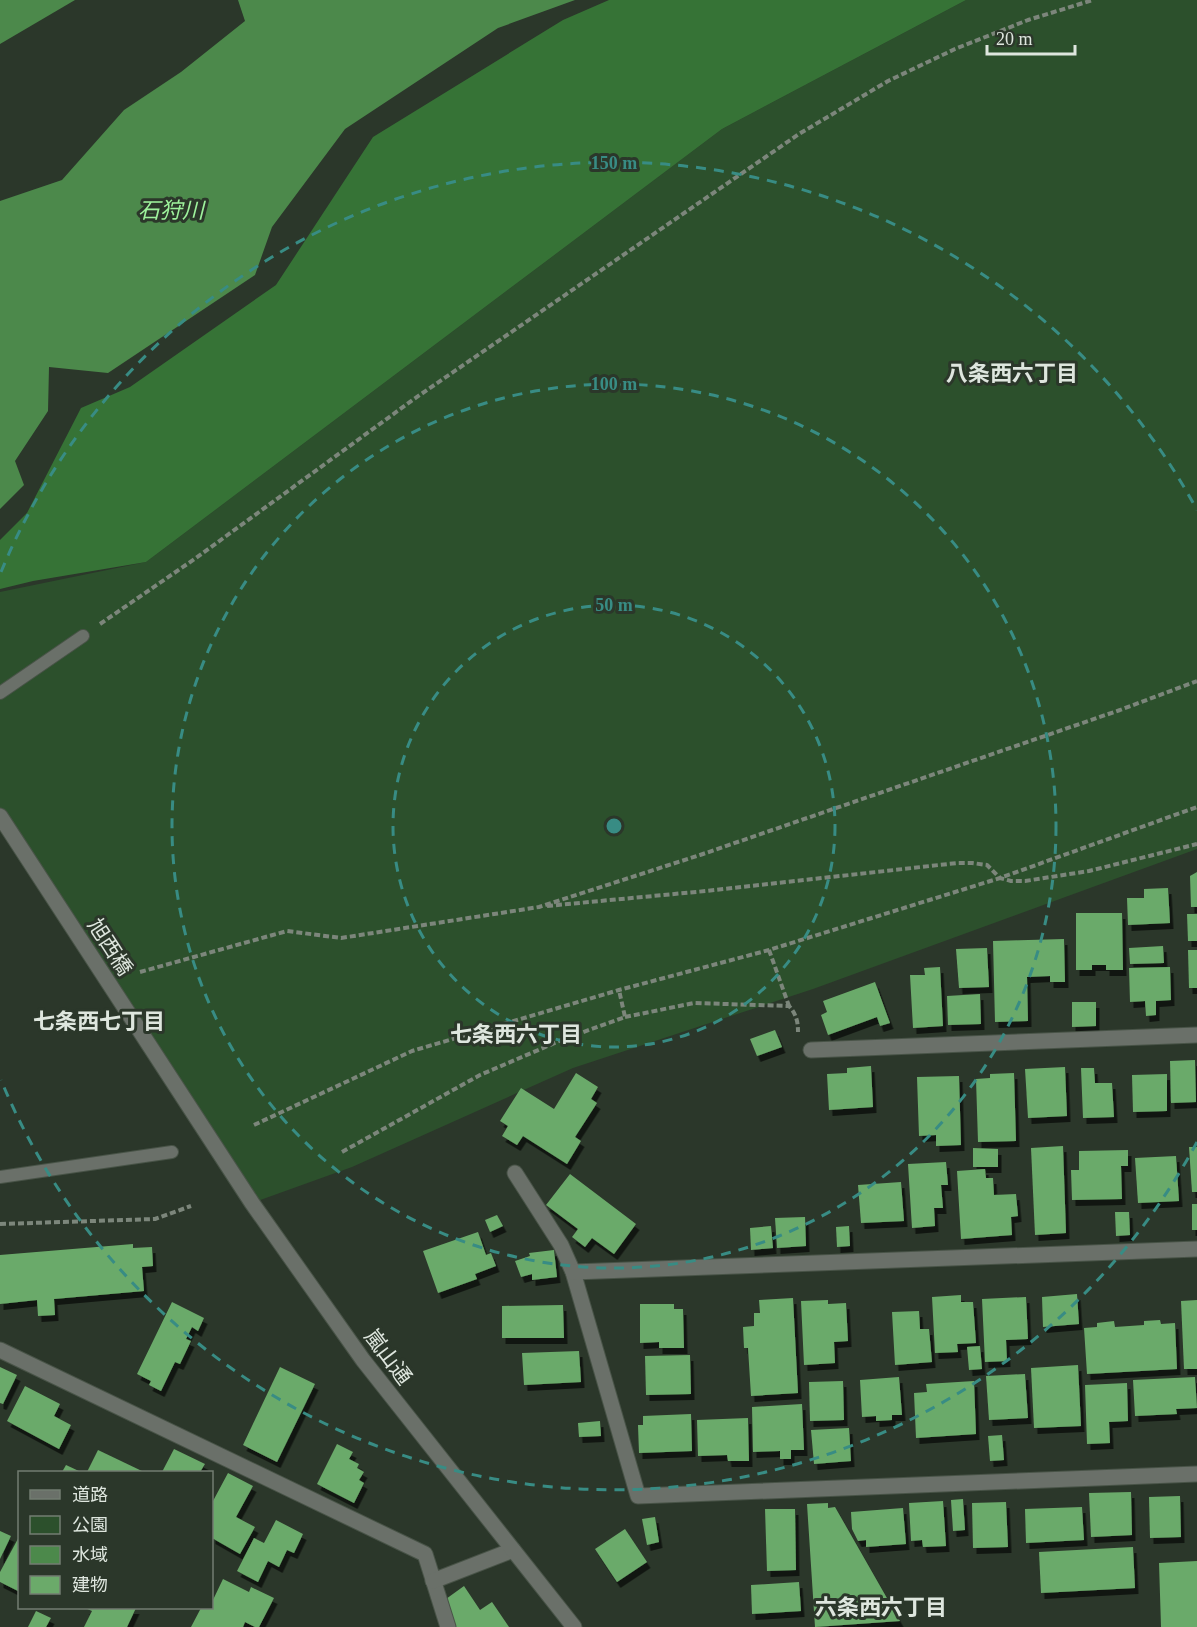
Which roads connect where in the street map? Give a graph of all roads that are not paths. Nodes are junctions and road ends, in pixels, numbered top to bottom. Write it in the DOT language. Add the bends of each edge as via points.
graph roads {
  1 [pos="83,636"];
  2 [pos="0,693"];
  3 [pos="0,816"];
  4 [pos="1197,1035"];
  5 [pos="811,1050"];
  6 [pos="185,1100"];
  7 [pos="172,1152"];
  8 [pos="515,1173"];
  9 [pos="0,1177"];
  10 [pos="1197,1250"];
  11 [pos="573,1272"];
  12 [pos="0,1350"];
  13 [pos="1197,1474"];
  14 [pos="513,1550"];
  15 [pos="433,1581"];
  16 [pos="448,1627"];
  17 [pos="574,1627"];
  1 -- 2 [label="lane"];
  3 -- 6 [label="street, 旭西橋"];
  4 -- 5 [label="street"];
  6 -- 14 [label="street, 嵐山通" via="363,1360"];
  7 -- 9 [label="lane"];
  8 -- 11 [label="street" via="561,1245"];
  10 -- 11 [label="street"];
  11 -- 13 [label="street" via="638,1496"];
  12 -- 15 [label="street" via="425,1554"];
  14 -- 15 [label="street"];
  14 -- 17 [label="street, 嵐山通"];
  15 -- 16 [label="street"];
}
